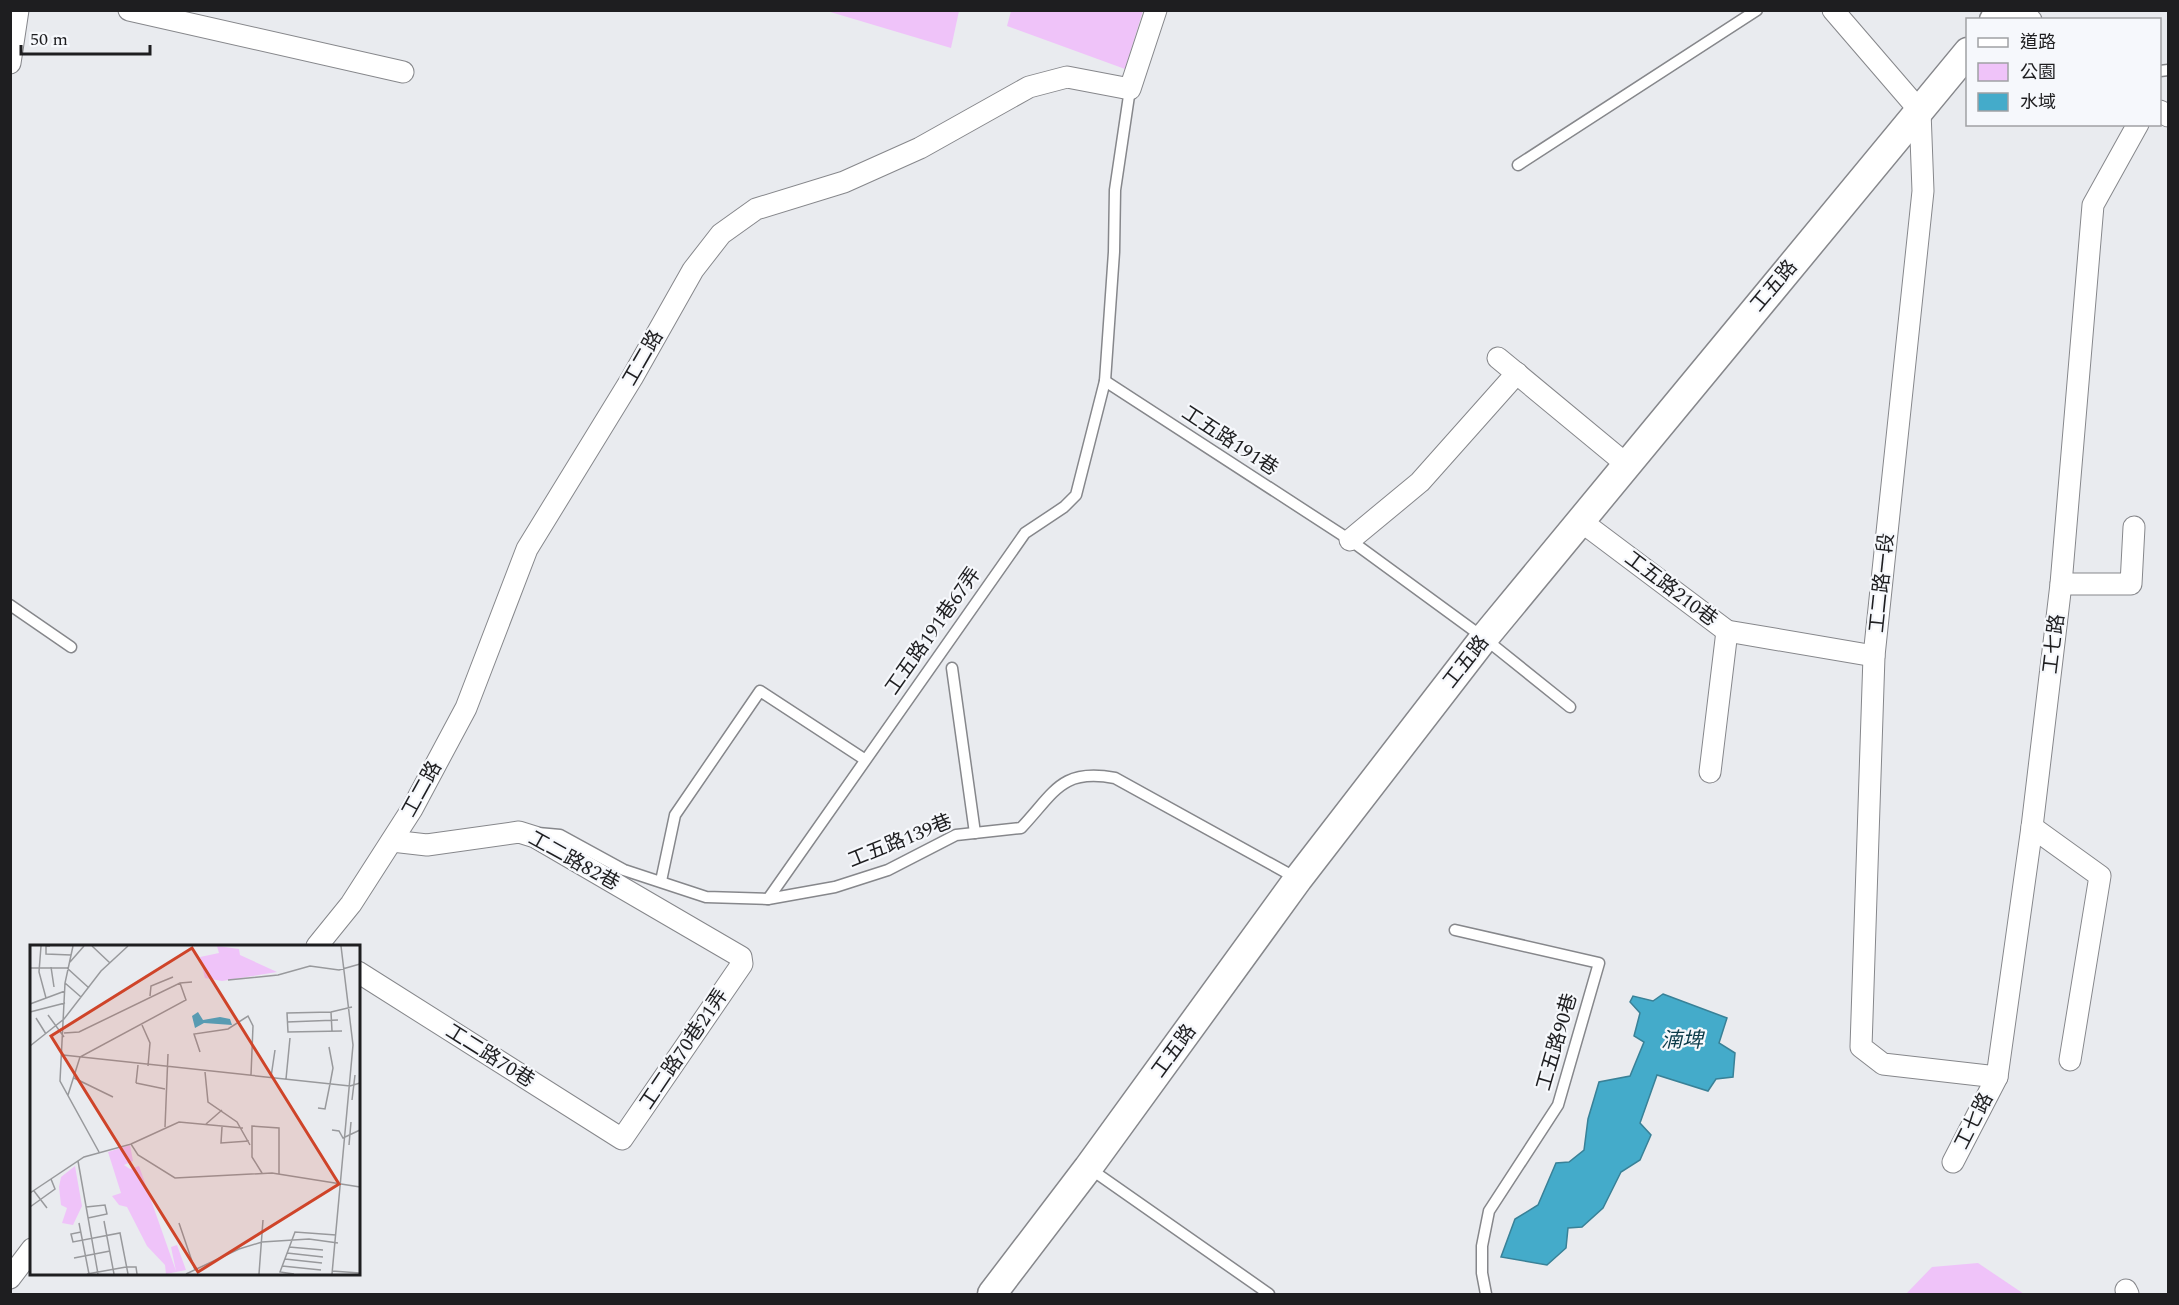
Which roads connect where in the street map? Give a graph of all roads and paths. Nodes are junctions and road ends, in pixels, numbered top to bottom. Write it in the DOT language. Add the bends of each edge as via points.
graph roads {
  1 [pos="18,10"];
  2 [pos="129,10"];
  3 [pos="1156,10"];
  4 [pos="1757,10"];
  5 [pos="1833,10"];
  6 [pos="1966,54"];
  7 [pos="10,63"];
  8 [pos="403,72"];
  9 [pos="1130,89"];
  10 [pos="1920,111"];
  11 [pos="2137,126"];
  12 [pos="1518,165"];
  13 [pos="1498,358"];
  14 [pos="1517,373"];
  15 [pos="1106,381"];
  16 [pos="1626,464"];
  17 [pos="1582,522"];
  18 [pos="2134,526"];
  19 [pos="1350,540"];
  20 [pos="2061,584"];
  21 [pos="10,605"];
  22 [pos="1727,631"];
  23 [pos="1484,638"];
  24 [pos="71,647"];
  25 [pos="1874,656"];
  26 [pos="952,668"];
  27 [pos="1570,707"];
  28 [pos="864,759"];
  29 [pos="1710,772"];
  30 [pos="2032,827"];
  31 [pos="519,832"];
  32 [pos="975,833"];
  33 [pos="392,841"];
  34 [pos="1298,879"];
  35 [pos="661,881"];
  36 [pos="768,899"];
  37 [pos="1455,930"];
  38 [pos="318,945"];
  39 [pos="741,957"];
  40 [pos="360,973"];
  41 [pos="2070,1060"];
  42 [pos="1997,1077"];
  43 [pos="622,1139"];
  44 [pos="1953,1162"];
  45 [pos="1089,1168"];
  46 [pos="30,1252"];
  47 [pos="10,1278"];
  48 [pos="992,1294"];
  49 [pos="1269,1294"];
  50 [pos="1486,1294"];
  1 -- 7 [label="street"];
  2 -- 8 [label="street"];
  3 -- 9 [label="street"];
  4 -- 12 [label="lane"];
  5 -- 10 [label="street"];
  6 -- 10 [label="street, 工五路"];
  9 -- 15 [label="lane" via="1115,190"];
  9 -- 33 [label="street, 工二路" via="1067,77 1029,87 920,148 844,182 756,209 721,234 693,270 527,549 466,708"];
  10 -- 16 [label="street, 工五路"];
  10 -- 25 [label="street, 工二路一段" via="1923,191"];
  11 -- 20 [label="street, 工七路" via="2093,205"];
  13 -- 14 [label="street"];
  14 -- 16 [label="street"];
  14 -- 19 [label="street" via="1420,482"];
  15 -- 19 [label="lane, 工五路191巷"];
  15 -- 28 [label="lane, 工五路191巷67弄" via="1076,495 1065,507 1024,533"];
  16 -- 17 [label="street, 工五路"];
  17 -- 22 [label="street, 工五路210巷"];
  17 -- 23 [label="street, 工五路"];
  18 -- 20 [label="street" via="2130,584"];
  19 -- 23 [label="lane, 工五路191巷"];
  20 -- 30 [label="street, 工七路"];
  21 -- 24 [label="lane"];
  22 -- 25 [label="street, 工五路210巷"];
  22 -- 29 [label="street"];
  23 -- 27 [label="lane, 工五路191巷"];
  23 -- 34 [label="street, 工五路"];
  25 -- 42 [label="street, 工二路一段" via="1861,1047 1883,1064"];
  26 -- 32 [label="lane"];
  28 -- 35 [label="lane" via="760,691 675,815"];
  28 -- 36 [label="lane, 工五路191巷67弄"];
  30 -- 41 [label="street" via="2100,876"];
  30 -- 42 [label="street, 工七路"];
  31 -- 33 [label="street, 工二路82巷" via="427,845"];
  31 -- 35 [label="lane, 工五路139巷" via="560,835 624,870"];
  31 -- 39 [label="street, 工二路82巷" via="535,837"];
  32 -- 34 [label="lane, 工五路139巷" via="1021,828 1069,778 1092,774 1115,778"];
  32 -- 36 [label="lane, 工五路139巷" via="956,835 888,870 835,886"];
  33 -- 38 [label="street, 工二路" via="351,904"];
  34 -- 45 [label="street, 工五路"];
  35 -- 36 [label="lane, 工五路139巷" via="706,897"];
  37 -- 50 [label="lane, 工五路90巷" via="1599,963 1558,1105 1489,1211 1482,1246"];
  39 -- 43 [label="street, 工二路70巷21弄" via="742,964"];
  40 -- 43 [label="street, 工二路70巷"];
  42 -- 44 [label="street, 工七路"];
  45 -- 48 [label="street, 工五路"];
  45 -- 49 [label="lane"];
  46 -- 47 [label="street"];
}
